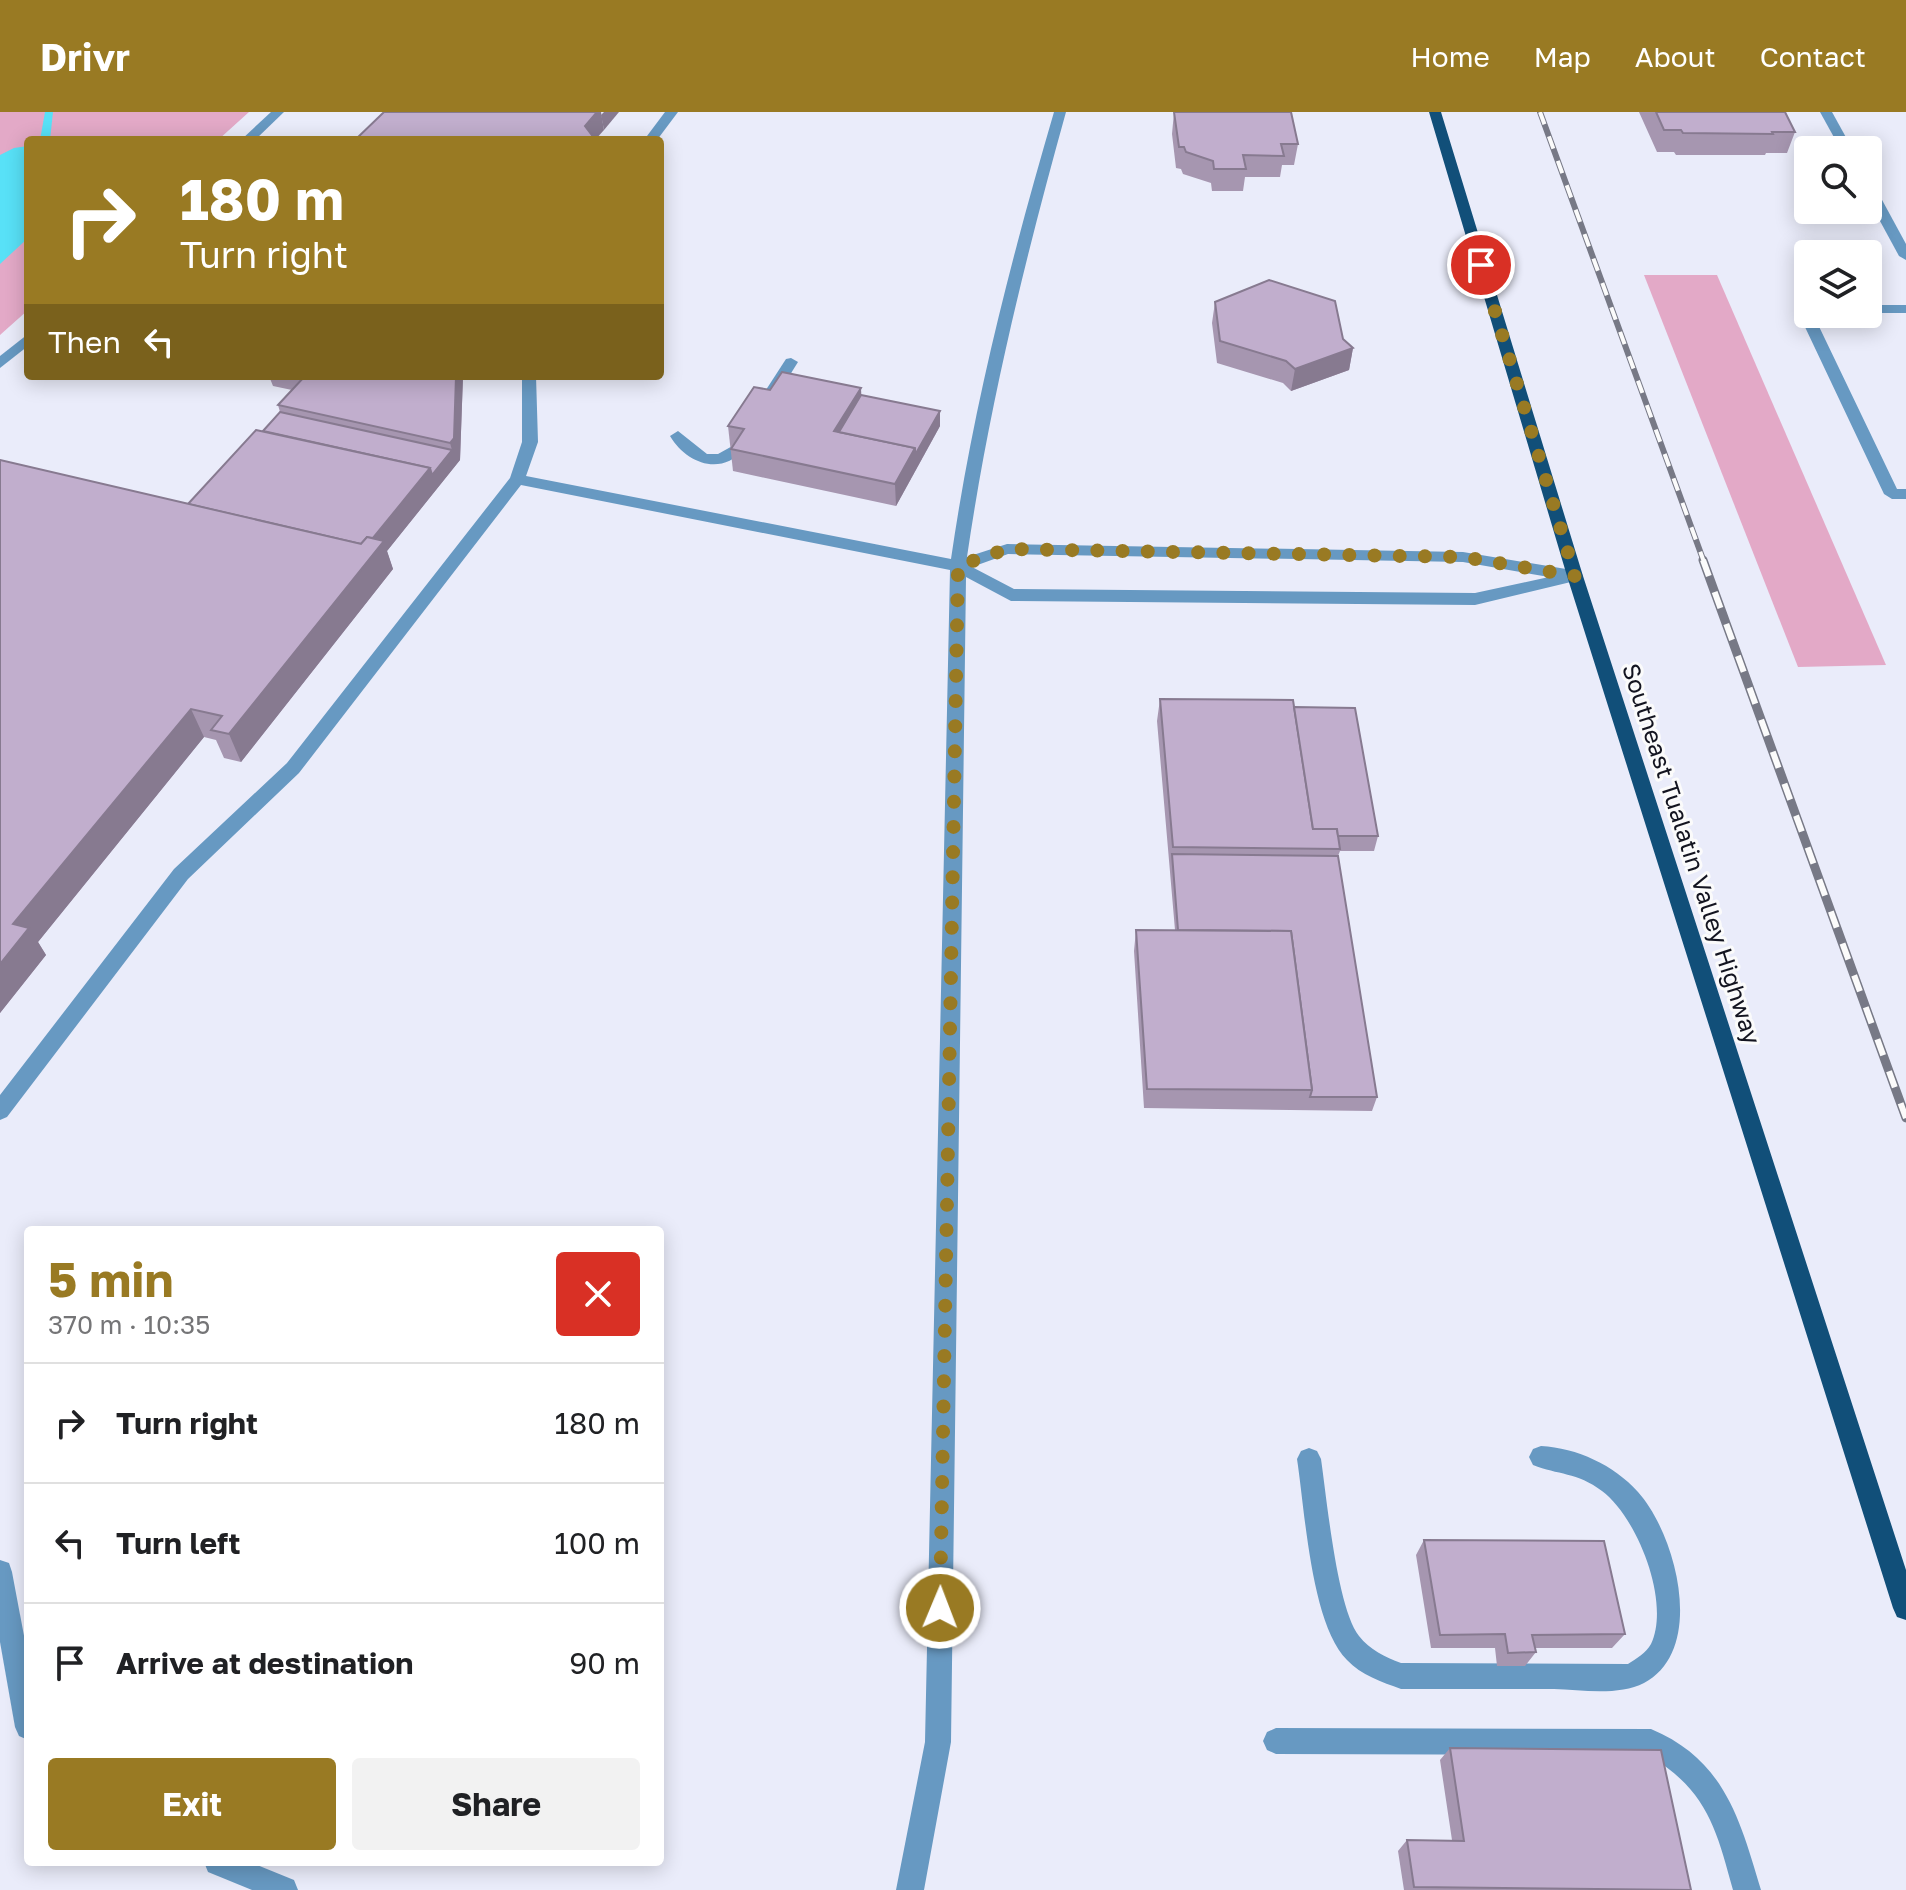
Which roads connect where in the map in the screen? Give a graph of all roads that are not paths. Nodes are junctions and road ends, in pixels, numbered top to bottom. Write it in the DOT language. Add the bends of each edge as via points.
graph roads {
  1 [pos="278,112"];
  2 [pos="672,112"];
  3 [pos="1060,112"];
  4 [pos="1435,112"];
  5 [pos="1826,112"];
  6 [pos="251,136"];
  7 [pos="653,136"];
  8 [pos="1839,136"];
  9 [pos="1882,212"];
  10 [pos="1906,256"];
  11 [pos="1882,309"];
  12 [pos="1906,309"];
  13 [pos="1813,328"];
  14 [pos="24,342"];
  15 [pos="791,362"];
  16 [pos="0,364"];
  17 [pos="529,380"];
  18 [pos="761,410"];
  19 [pos="678,436"];
  20 [pos="736,449"];
  21 [pos="517,479"];
  22 [pos="1906,494"];
  23 [pos="958,566"];
  24 [pos="1575,576"];
  25 [pos="0,1111"];
  26 [pos="1541,1457"];
  27 [pos="1309,1459"];
  28 [pos="0,1572"];
  29 [pos="1906,1608"];
  30 [pos="24,1705"];
  31 [pos="1276,1741"];
  32 [pos="227,1866"];
  33 [pos="284,1890"];
  34 [pos="910,1890"];
  35 [pos="1747,1890"];
  1 -- 6 [label="lane"];
  2 -- 7 [label="lane"];
  3 -- 23 [label="lane" via="981,427"];
  4 -- 24 [label="main road, Southeast Tualatin Valley Highway"];
  5 -- 8 [label="lane"];
  9 -- 10 [label="lane"];
  11 -- 12 [label="lane"];
  13 -- 22 [label="lane" via="1892,494"];
  14 -- 16 [label="lane"];
  15 -- 18 [label="lane"];
  17 -- 21 [label="lane" via="530,442"];
  19 -- 20 [label="lane" via="682,447 709,460 726,458"];
  21 -- 23 [label="lane"];
  21 -- 25 [label="lane" via="293,768 181,874"];
  23 -- 24 [label="lane" via="1007,549 1463,557"];
  23 -- 24 [label="lane" via="1011,595 1475,599"];
  23 -- 34 [label="lane" via="938,1742"];
  24 -- 29 [label="main road, Southeast Tualatin Valley Highway"];
  26 -- 27 [label="lane" via="1558,1457 1600,1475 1629,1498 1648,1527 1668,1601 1663,1646 1646,1669 1629,1677 1401,1676 1375,1668 1342,1635 1333,1611"];
  28 -- 30 [label="lane"];
  31 -- 35 [label="lane" via="1651,1742 1681,1758 1705,1780 1725,1814"];
  32 -- 33 [label="lane"];
}
